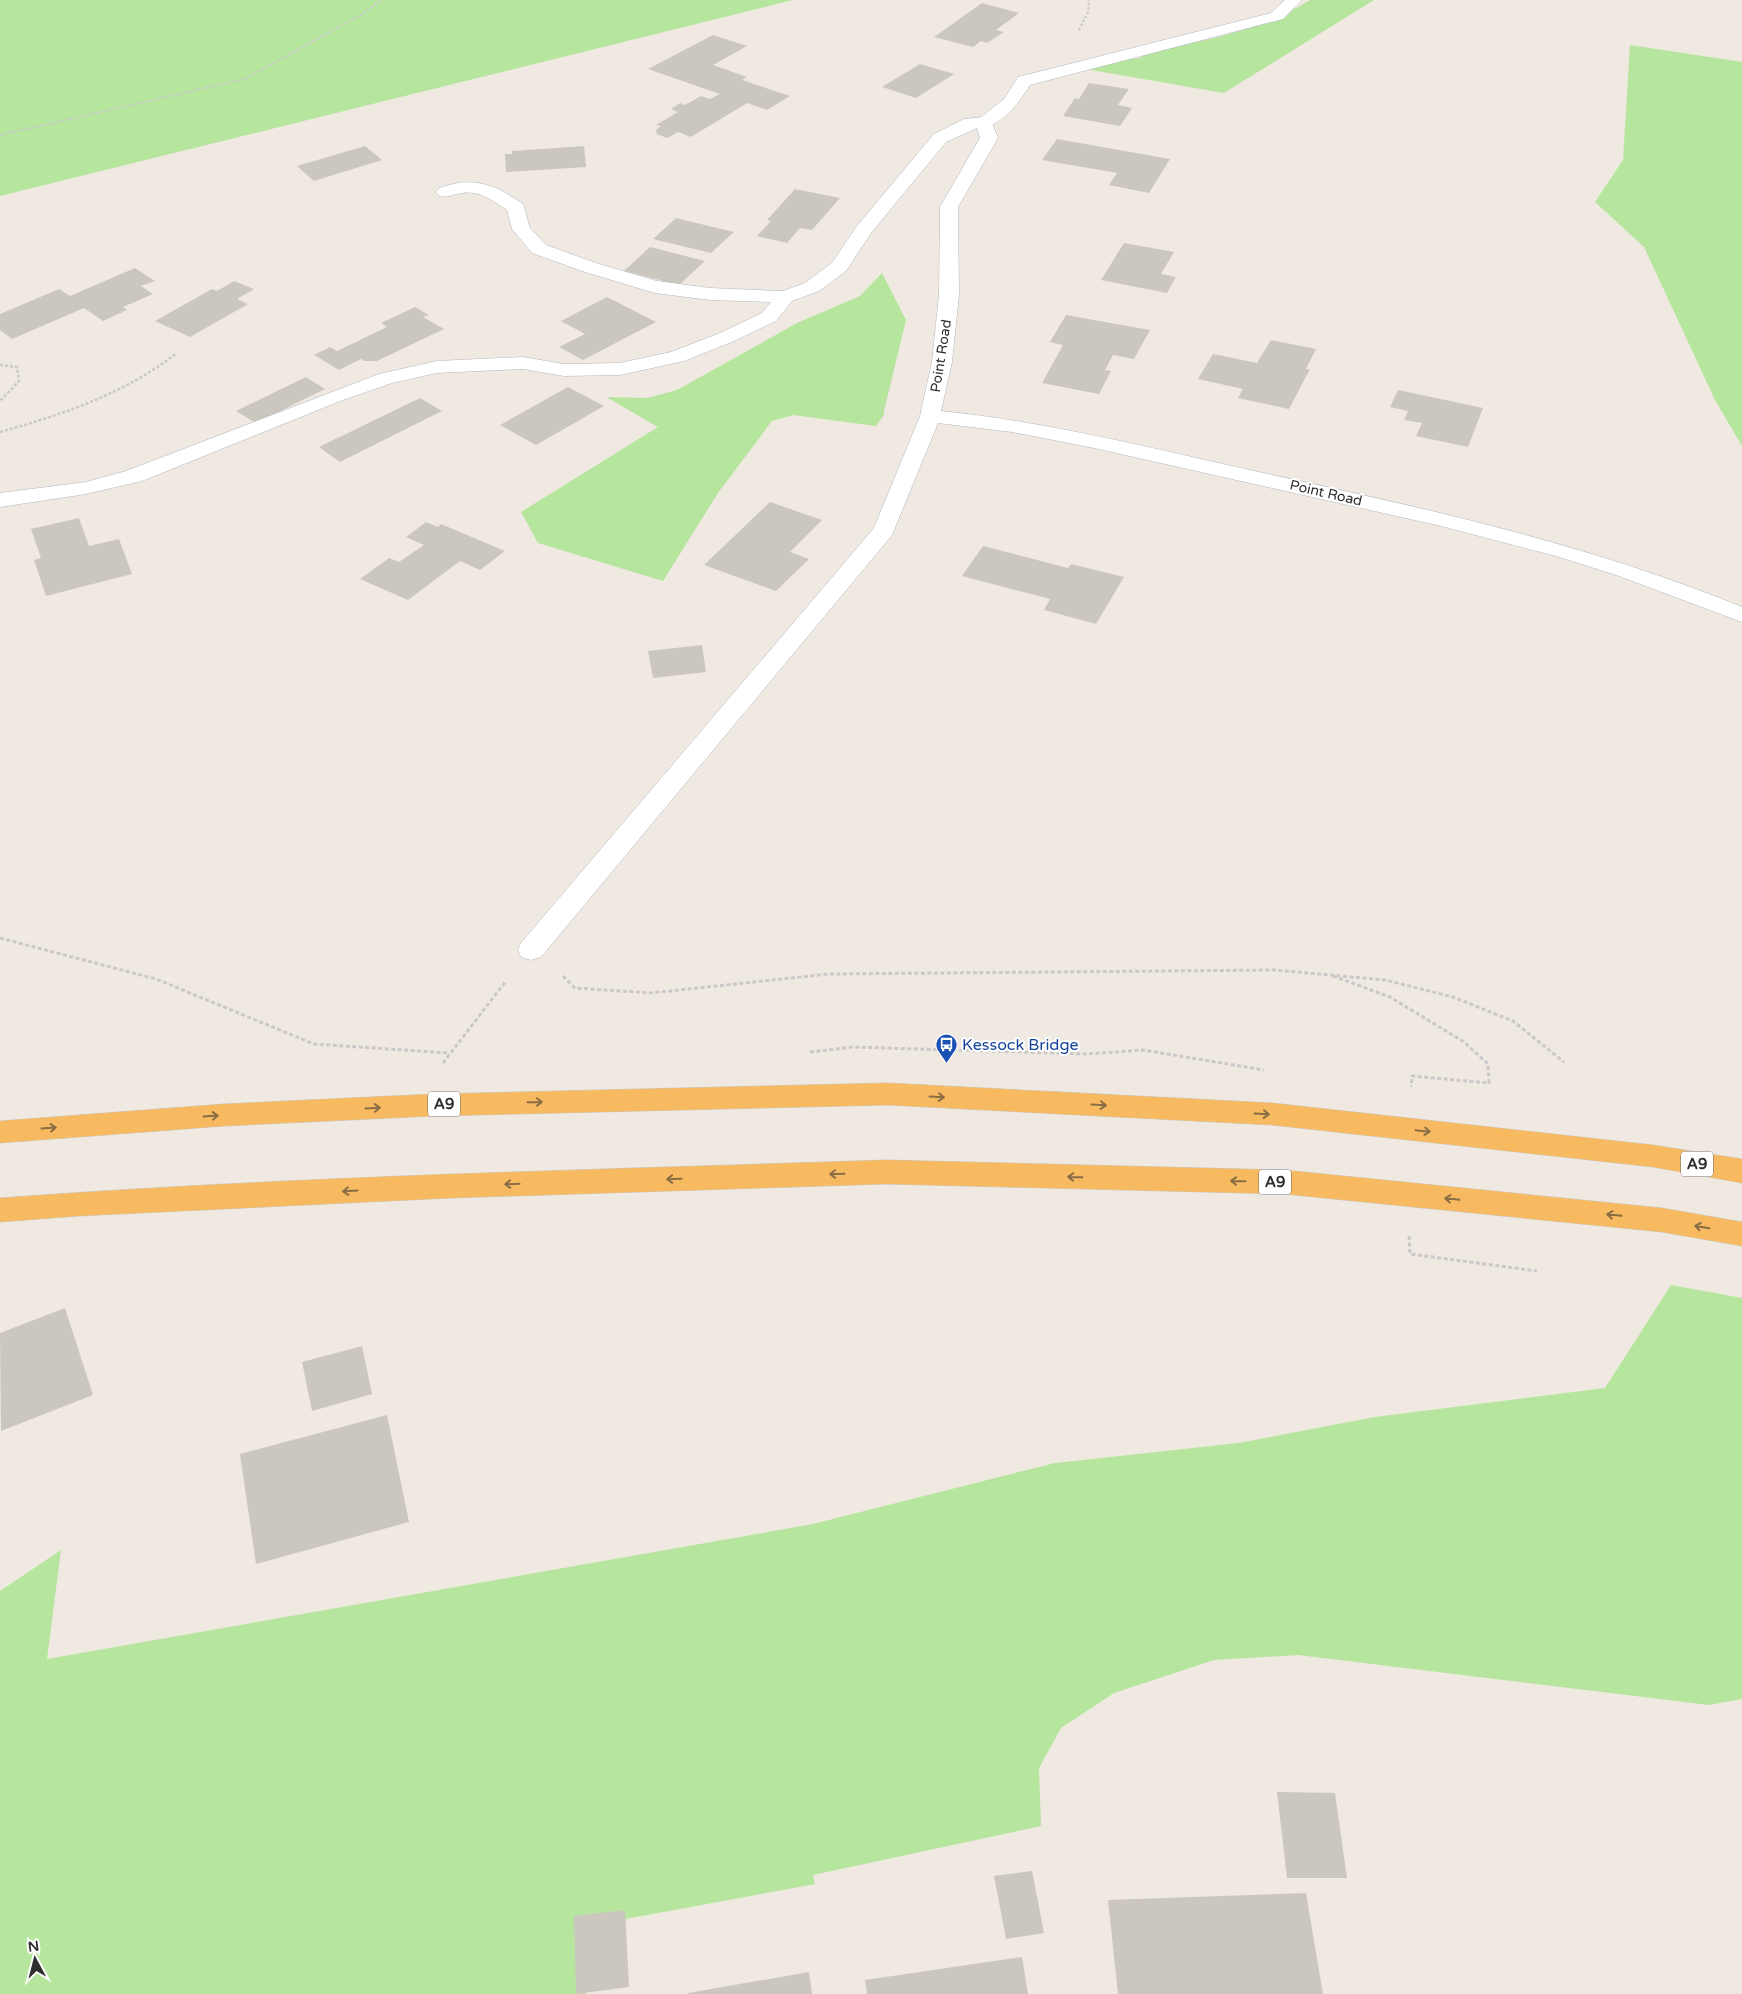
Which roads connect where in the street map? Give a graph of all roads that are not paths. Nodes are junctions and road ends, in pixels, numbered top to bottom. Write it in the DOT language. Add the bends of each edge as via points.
graph roads {
  1 [pos="1294,0"];
  2 [pos="984,122"];
  3 [pos="445,192"];
  4 [pos="785,297"];
  5 [pos="930,416"];
  6 [pos="0,500"];
  7 [pos="1742,615"];
  8 [pos="533,948"];
  9 [pos="0,1132"];
  10 [pos="1742,1171"];
  11 [pos="0,1210"];
  12 [pos="1742,1234"];
  1 -- 2 [label="street" via="1277,16 1024,81 1011,102"];
  2 -- 4 [label="street" via="970,123 940,138 864,230 840,267 812,287"];
  2 -- 5 [label="street, Point Road" via="989,138 949,207 949,294 942,362"];
  3 -- 4 [label="street" via="456,186 480,187 498,195 516,208 521,229 539,249 592,268 654,287 710,294"];
  4 -- 6 [label="street" via="769,317 728,338 677,357 620,368 564,370 523,363 428,369 386,378 336,396 134,476 86,488"];
  5 -- 7 [label="street, Point Road" via="980,420 1037,430 1532,542 1630,572"];
  5 -- 8 [label="street" via="884,530"];
  9 -- 10 [label="highway, A9, one-way" via="224,1115 434,1105 888,1094 1272,1114 1652,1156"];
  12 -- 11 [label="highway, A9, one-way" via="1662,1220 1284,1182 886,1172 451,1186"];
}
